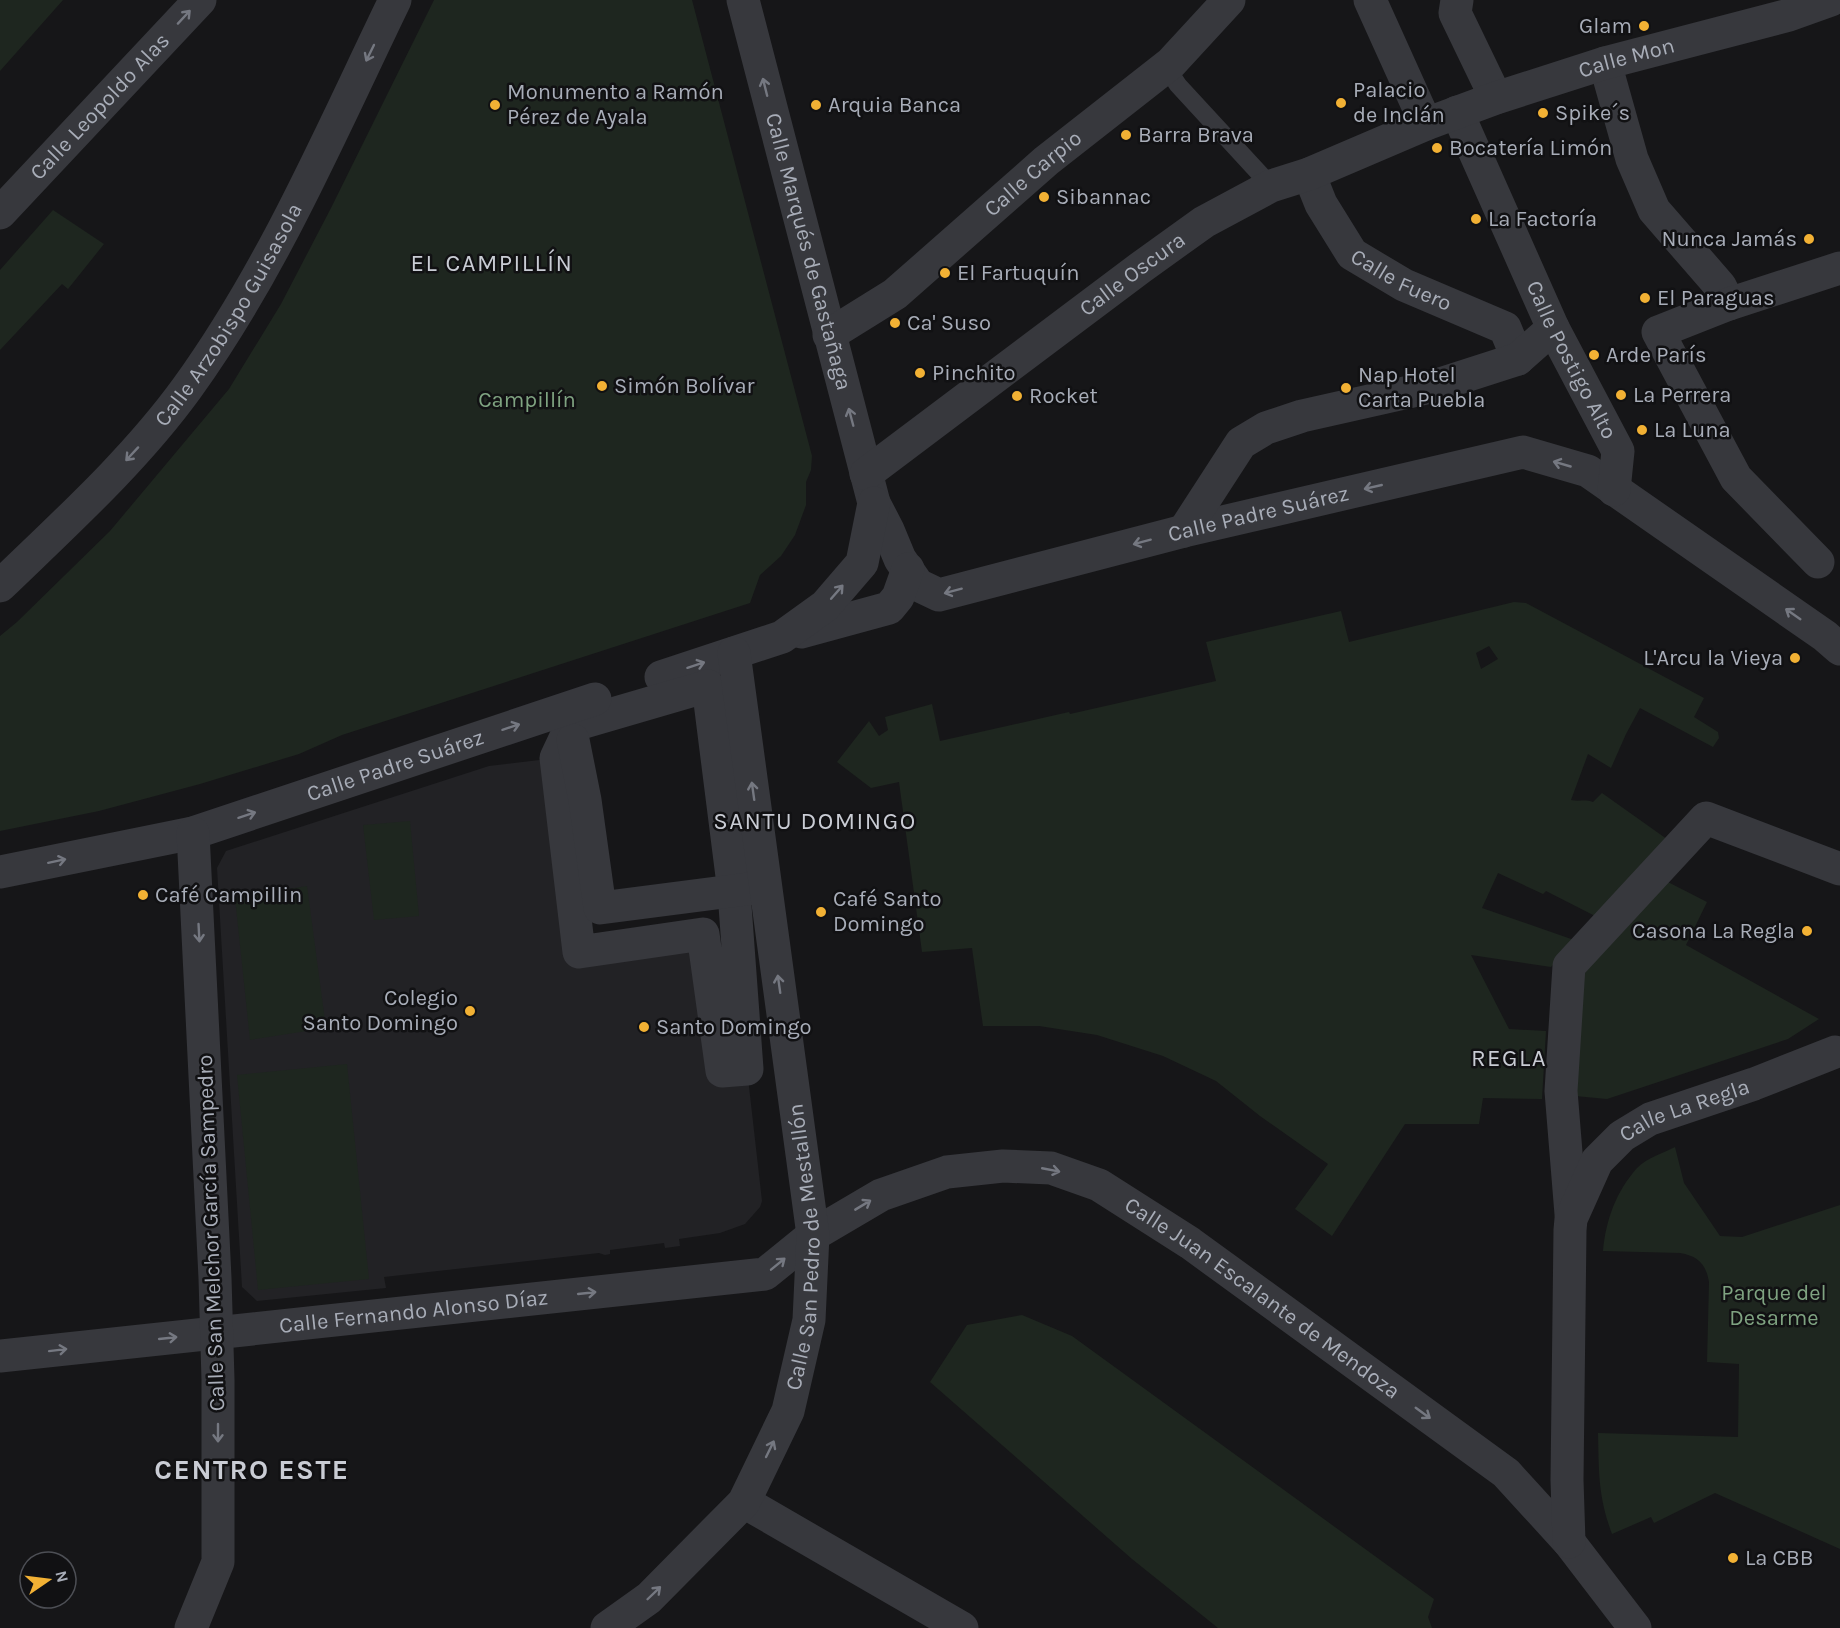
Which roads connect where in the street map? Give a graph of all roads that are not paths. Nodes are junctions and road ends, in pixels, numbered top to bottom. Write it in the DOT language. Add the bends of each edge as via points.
graph roads {
  1 [pos="200,0"];
  2 [pos="395,0"];
  3 [pos="743,0"];
  4 [pos="1229,0"];
  5 [pos="1370,0"];
  6 [pos="1457,0"];
  7 [pos="1831,0"];
  8 [pos="1788,8"];
  9 [pos="1605,63"];
  10 [pos="1166,67"];
  11 [pos="1496,98"];
  12 [pos="1457,112"];
  13 [pos="1426,124"];
  14 [pos="1309,174"];
  15 [pos="1271,186"];
  16 [pos="0,213"];
  17 [pos="1840,268"];
  18 [pos="1729,304"];
  19 [pos="1553,328"];
  20 [pos="829,335"];
  21 [pos="1518,359"];
  22 [pos="870,489"];
  23 [pos="1614,489"];
  24 [pos="1184,531"];
  25 [pos="1818,562"];
  26 [pos="908,569"];
  27 [pos="0,586"];
  28 [pos="782,637"];
  29 [pos="1835,640"];
  30 [pos="734,653"];
  31 [pos="569,717"];
  32 [pos="193,833"];
  33 [pos="1840,869"];
  34 [pos="0,872"];
  35 [pos="766,886"];
  36 [pos="734,891"];
  37 [pos="1838,1051"];
  38 [pos="1571,1219"];
  39 [pos="813,1235"];
  40 [pos="216,1333"];
  41 [pos="0,1356"];
  42 [pos="744,1502"];
  43 [pos="1569,1542"];
  44 [pos="191,1628"];
  45 [pos="608,1628"];
  46 [pos="962,1628"];
  47 [pos="1635,1628"];
  16 -- 1 [label="street, Calle Leopoldo Alas, one-way"];
  2 -- 27 [label="street, Calle Arzobispo Guisasola, one-way" via="269,257 229,326 187,388 136,450"];
  20 -- 3 [label="street, Calle Marqués de Gastañaga, one-way"];
  4 -- 10 [label="street, Calle Carpio"];
  5 -- 13 [label="street"];
  6 -- 11 [label="street" via="1455,13"];
  7 -- 8 [label="street, Calle Mon"];
  8 -- 9 [label="street, Calle Mon"];
  9 -- 11 [label="street, Calle Mon"];
  9 -- 18 [label="street" via="1632,159 1654,210 1720,286"];
  10 -- 15 [label="lane"];
  10 -- 20 [label="street, Calle Carpio" via="1046,162 895,294"];
  11 -- 12 [label="street, Calle Mon"];
  12 -- 13 [label="street, Calle Mon"];
  12 -- 19 [label="street, Calle Postigo Alto"];
  13 -- 14 [label="street, Calle Oscura"];
  14 -- 15 [label="street, Calle Oscura"];
  14 -- 21 [label="street, Calle Fuero" via="1321,204 1352,254 1404,285 1505,328"];
  15 -- 22 [label="street, Calle Oscura" via="1204,222 1140,268"];
  17 -- 18 [label="street"];
  18 -- 25 [label="street" via="1658,332 1736,478"];
  19 -- 21 [label="street"];
  19 -- 23 [label="street, Calle Postigo Alto" via="1618,451"];
  22 -- 20 [label="street, Calle Marqués de Gastañaga, one-way"];
  21 -- 24 [label="street" via="1431,387 1266,428 1241,443"];
  22 -- 26 [label="street, Calle Padre Suárez"];
  28 -- 22 [label="street, Calle Padre Suárez, one-way" via="825,606 862,563"];
  23 -- 24 [label="street, Calle Padre Suárez, one-way" via="1588,471 1522,453"];
  29 -- 23 [label="street, one-way"];
  24 -- 26 [label="street, Calle Padre Suárez, one-way" via="939,595 918,585"];
  26 -- 28 [label="street, Calle Padre Suárez" via="898,597 889,608"];
  28 -- 30 [label="street, Calle Padre Suárez"];
  31 -- 30 [label="street, Calle Padre Suárez, one-way"];
  35 -- 30 [label="street, Calle San Pedro de Mestallón, one-way"];
  32 -- 31 [label="street, Calle Padre Suárez, one-way"];
  31 -- 36 [label="street" via="600,908"];
  31 -- 36 [label="street" via="708,686"];
  31 -- 36 [label="street" via="556,758 579,952 703,934 722,1071 747,1069"];
  34 -- 32 [label="street, Calle Padre Suárez, one-way"];
  32 -- 40 [label="street, Calle San Melchor García Sampedro, one-way"];
  33 -- 38 [label="street, Calle La Regla" via="1706,818 1569,966 1561,1091"];
  35 -- 36 [label="street"];
  39 -- 35 [label="street, Calle San Pedro de Mestallón, one-way"];
  37 -- 38 [label="street, Calle La Regla" via="1650,1119 1622,1136 1597,1161"];
  38 -- 43 [label="street, Calle La Regla" via="1566,1480"];
  40 -- 39 [label="street, Calle Fernando Alonso Díaz, one-way" via="765,1274"];
  42 -- 39 [label="street, Calle San Pedro de Mestallón, one-way" via="788,1411 809,1320"];
  39 -- 43 [label="street, Calle Juan Escalante de Mendoza, one-way" via="881,1195 947,1172 1003,1166 1051,1168 1099,1185 1190,1243 1506,1473"];
  41 -- 40 [label="street, Calle Fernando Alonso Díaz, one-way"];
  40 -- 44 [label="street, Calle San Melchor García Sampedro, one-way" via="218,1562"];
  45 -- 42 [label="street, Calle San Pedro de Mestallón, one-way" via="649,1598"];
  42 -- 46 [label="street"];
  43 -- 47 [label="street, Calle Juan Escalante de Mendoza"];
}
